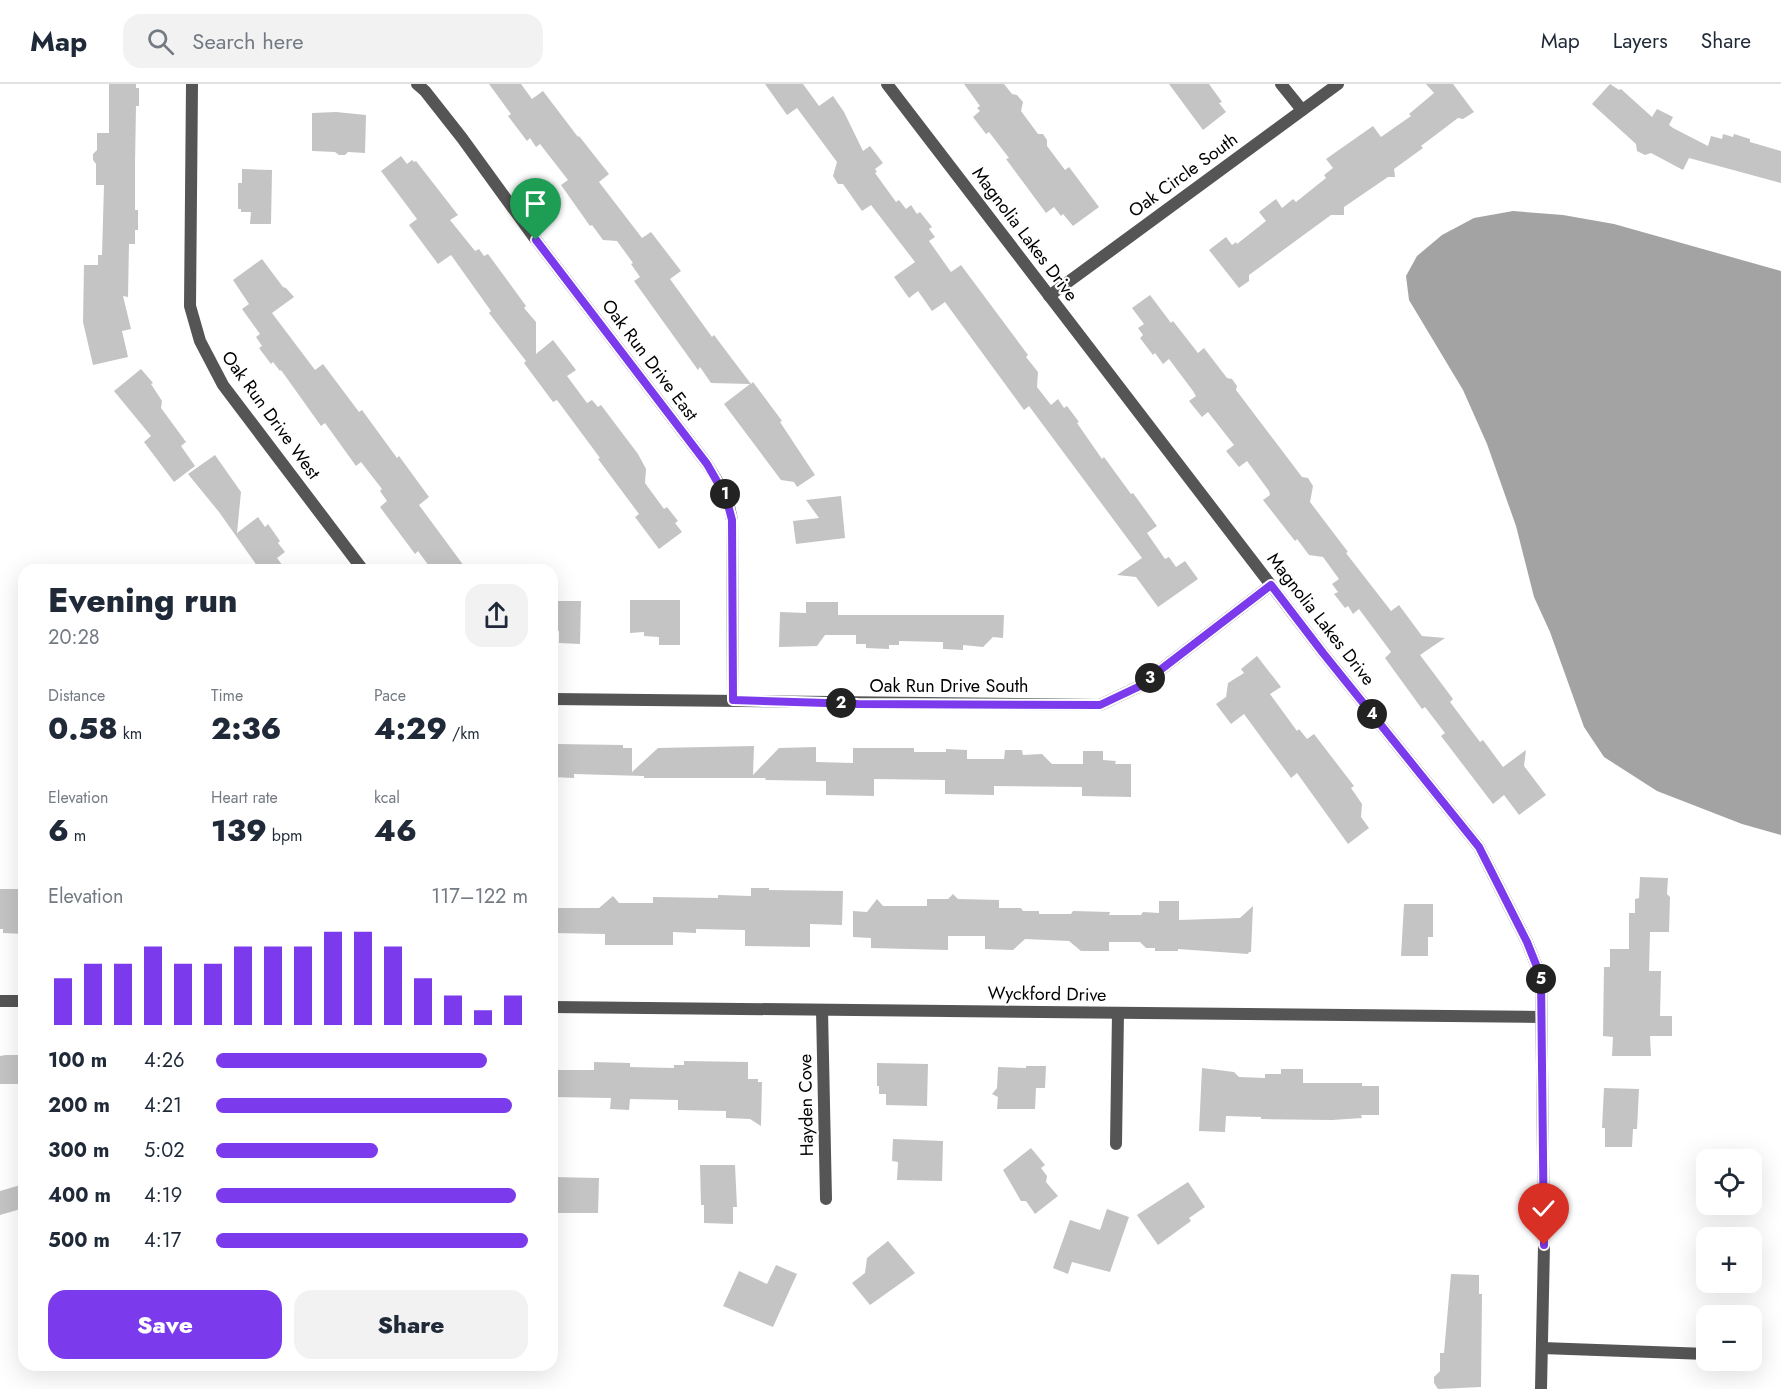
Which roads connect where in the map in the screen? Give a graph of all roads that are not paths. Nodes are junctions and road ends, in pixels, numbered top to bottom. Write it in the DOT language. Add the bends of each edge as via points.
graph roads {
  1 [pos="192,84"];
  2 [pos="417,84"];
  3 [pos="887,84"];
  4 [pos="1281,84"];
  5 [pos="1338,84"];
  6 [pos="1302,110"];
  7 [pos="1049,296"];
  8 [pos="358,564"];
  9 [pos="1271,585"];
  10 [pos="558,699"];
  11 [pos="733,700"];
  12 [pos="0,1001"];
  13 [pos="18,1001"];
  14 [pos="558,1007"];
  15 [pos="822,1010"];
  16 [pos="1118,1013"];
  17 [pos="1541,1017"];
  18 [pos="1116,1144"];
  19 [pos="826,1199"];
  20 [pos="1542,1348"];
  21 [pos="1696,1354"];
  22 [pos="1541,1389"];
  1 -- 8 [label="street, Oak Run Drive West" via="190,306 200,341 223,385"];
  2 -- 11 [label="street, Oak Run Drive East" via="462,138 707,464 726,497 732,520"];
  3 -- 7 [label="street, Magnolia Lakes Drive"];
  4 -- 6 [label="street"];
  5 -- 6 [label="street, Oak Circle South"];
  6 -- 7 [label="street, Oak Circle South"];
  7 -- 9 [label="street, Magnolia Lakes Drive"];
  9 -- 11 [label="street, Oak Run Drive South" via="1138,687 1100,705"];
  9 -- 17 [label="street, Magnolia Lakes Drive" via="1479,847 1541,977"];
  10 -- 11 [label="street, Oak Run Drive South"];
  12 -- 13 [label="street"];
  14 -- 15 [label="street, Wyckford Drive"];
  15 -- 16 [label="street, Wyckford Drive"];
  15 -- 19 [label="street, Hayden Cove"];
  16 -- 17 [label="street, Wyckford Drive"];
  16 -- 18 [label="street"];
  17 -- 20 [label="street, Magnolia Lakes Drive"];
  20 -- 21 [label="street"];
  20 -- 22 [label="street, Magnolia Lakes Drive"];
}
